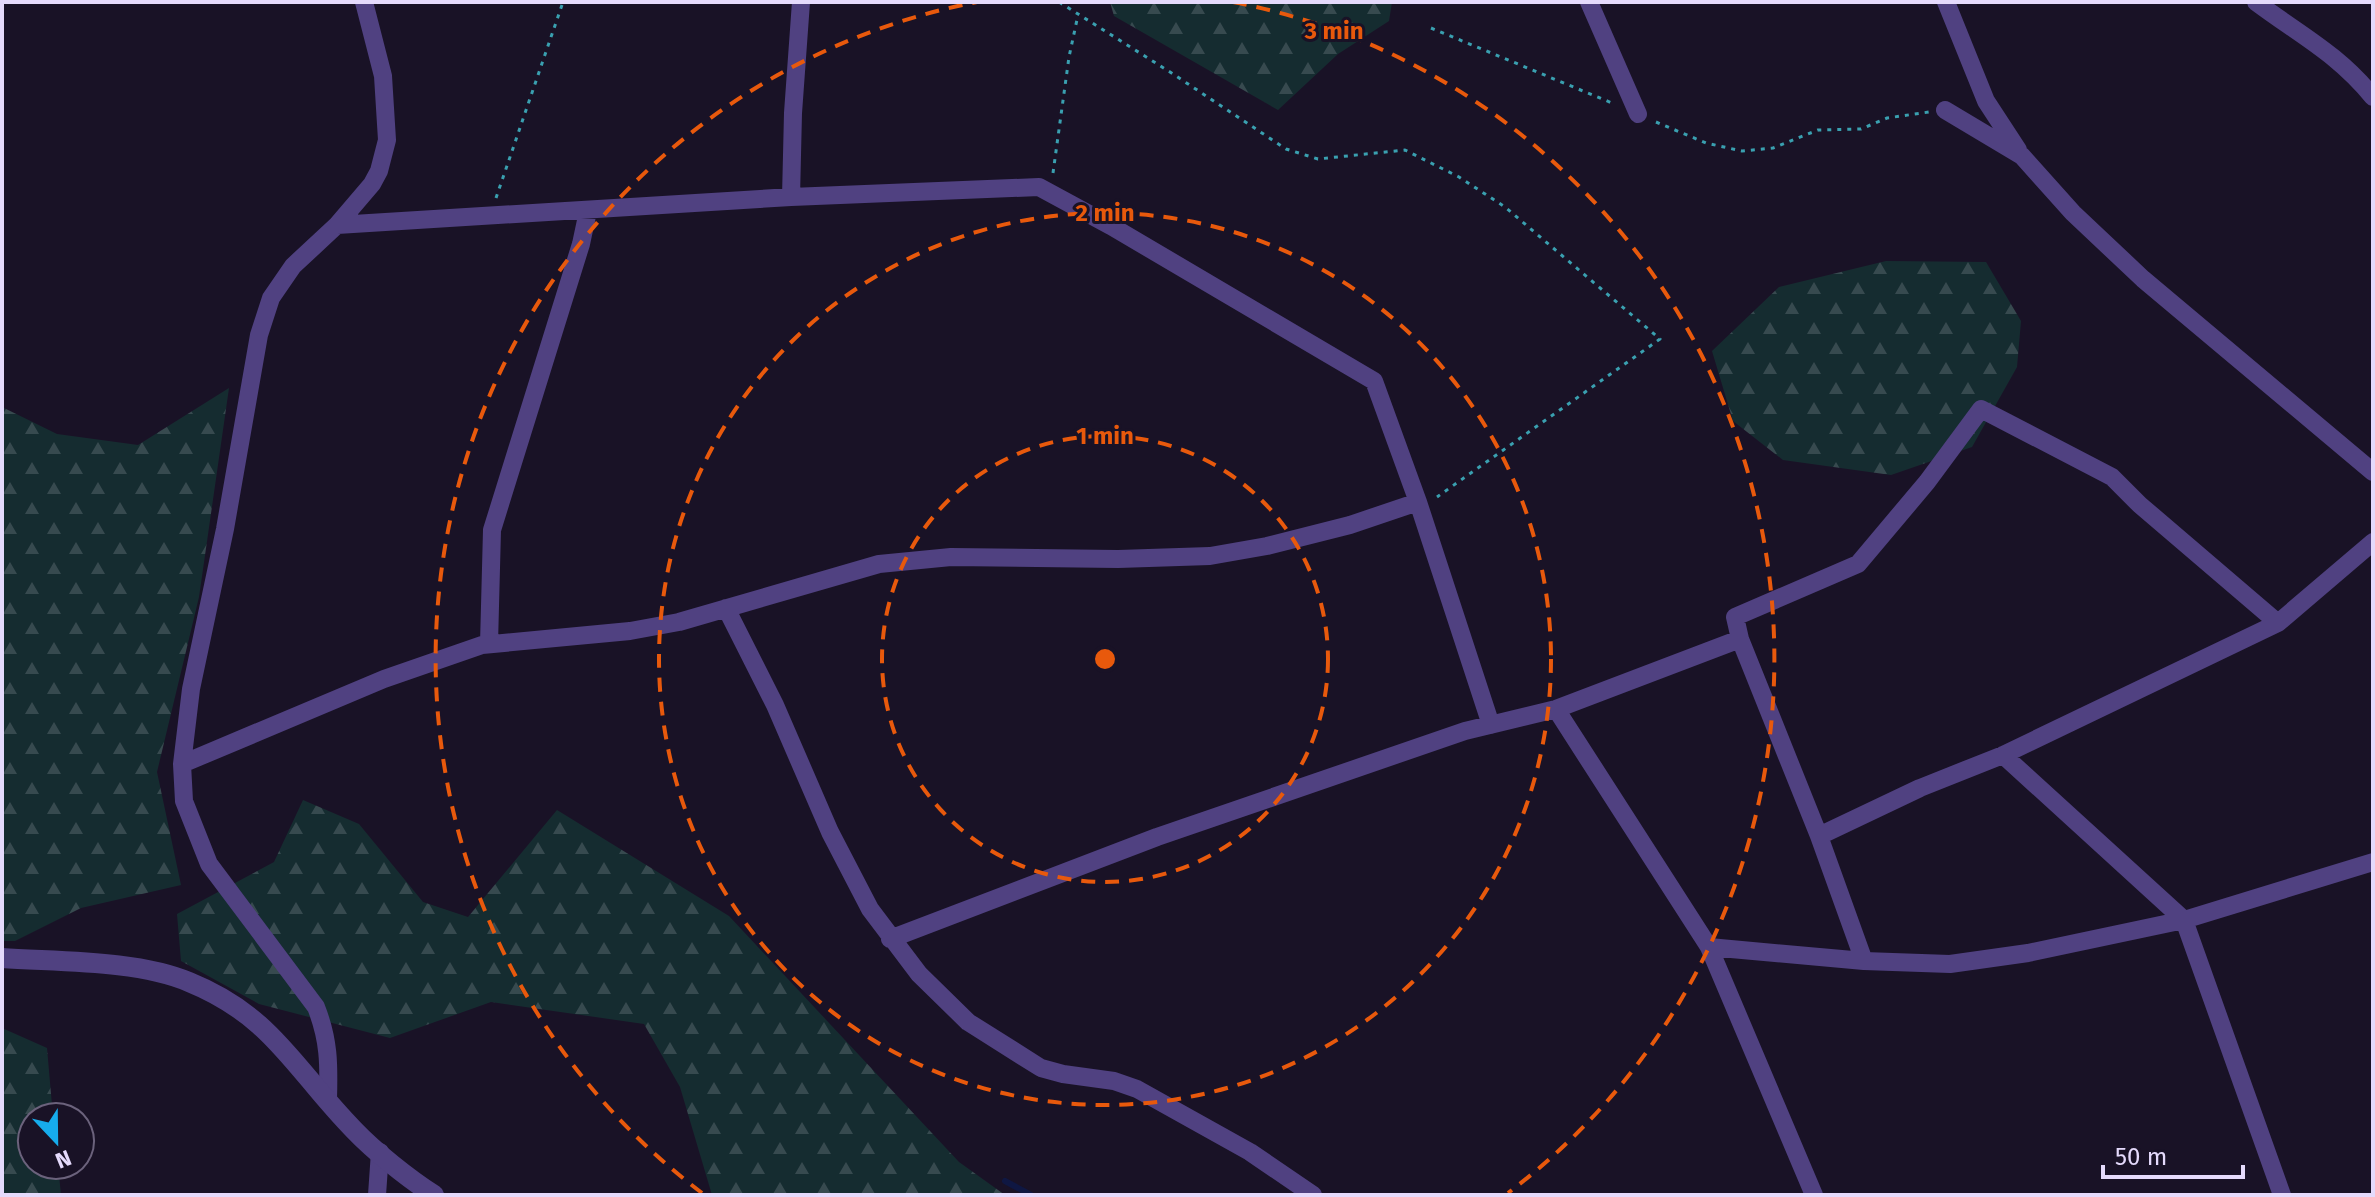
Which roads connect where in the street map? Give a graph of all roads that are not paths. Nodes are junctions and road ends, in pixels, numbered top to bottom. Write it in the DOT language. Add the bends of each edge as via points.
graph roads {
  1 [pos="364,2"];
  2 [pos="801,2"];
  3 [pos="1589,2"];
  4 [pos="1946,2"];
  5 [pos="2256,2"];
  6 [pos="2373,97"];
  7 [pos="1945,110"];
  8 [pos="1638,114"];
  9 [pos="2022,156"];
  10 [pos="791,197"];
  11 [pos="588,211"];
  12 [pos="337,225"];
  13 [pos="2373,472"];
  14 [pos="1418,502"];
  15 [pos="2373,542"];
  16 [pos="726,608"];
  17 [pos="2278,623"];
  18 [pos="1740,639"];
  19 [pos="489,644"];
  20 [pos="1556,709"];
  21 [pos="1491,725"];
  22 [pos="2003,755"];
  23 [pos="182,764"];
  24 [pos="1819,836"];
  25 [pos="2373,862"];
  26 [pos="2184,920"];
  27 [pos="890,939"];
  28 [pos="1709,947"];
  29 [pos="2,958"];
  30 [pos="1864,961"];
  31 [pos="328,1099"];
  32 [pos="380,1152"];
  33 [pos="377,1195"];
  34 [pos="434,1195"];
  35 [pos="1313,1195"];
  36 [pos="1814,1195"];
  37 [pos="2282,1195"];
  1 -- 12 [label="street" via="383,76 387,140 372,184"];
  2 -- 10 [label="street"];
  3 -- 8 [label="street"];
  4 -- 9 [label="street" via="1986,101"];
  5 -- 6 [label="street" via="2321,45"];
  7 -- 9 [label="street"];
  9 -- 13 [label="street" via="2143,279"];
  10 -- 11 [label="street"];
  10 -- 14 [label="street" via="1039,187 1374,381"];
  11 -- 12 [label="street"];
  11 -- 19 [label="street" via="492,530"];
  12 -- 23 [label="street" via="293,266 271,298 259,335 191,689"];
  14 -- 16 [label="street" via="1350,525 1210,556 951,557 879,564"];
  14 -- 21 [label="street"];
  15 -- 17 [label="street"];
  16 -- 19 [label="street" via="630,631"];
  16 -- 27 [label="street" via="830,832"];
  17 -- 18 [label="street" via="2112,477 1981,409 1858,564 1735,617"];
  17 -- 22 [label="street"];
  18 -- 20 [label="street"];
  18 -- 24 [label="street"];
  19 -- 23 [label="street" via="384,679"];
  20 -- 21 [label="street"];
  20 -- 28 [label="street"];
  21 -- 27 [label="street" via="1157,837"];
  22 -- 24 [label="street"];
  22 -- 26 [label="street"];
  23 -- 31 [label="street" via="184,801 209,864 316,1007 326,1032"];
  24 -- 30 [label="street"];
  25 -- 26 [label="street"];
  26 -- 30 [label="street" via="1950,964"];
  26 -- 37 [label="street"];
  27 -- 35 [label="street" via="968,1022 1041,1068 1137,1089 1250,1152"];
  28 -- 30 [label="street"];
  28 -- 36 [label="street"];
  29 -- 31 [label="street" via="145,969 187,981 261,1024"];
  31 -- 32 [label="street"];
  32 -- 33 [label="street"];
  32 -- 34 [label="street"];
}
